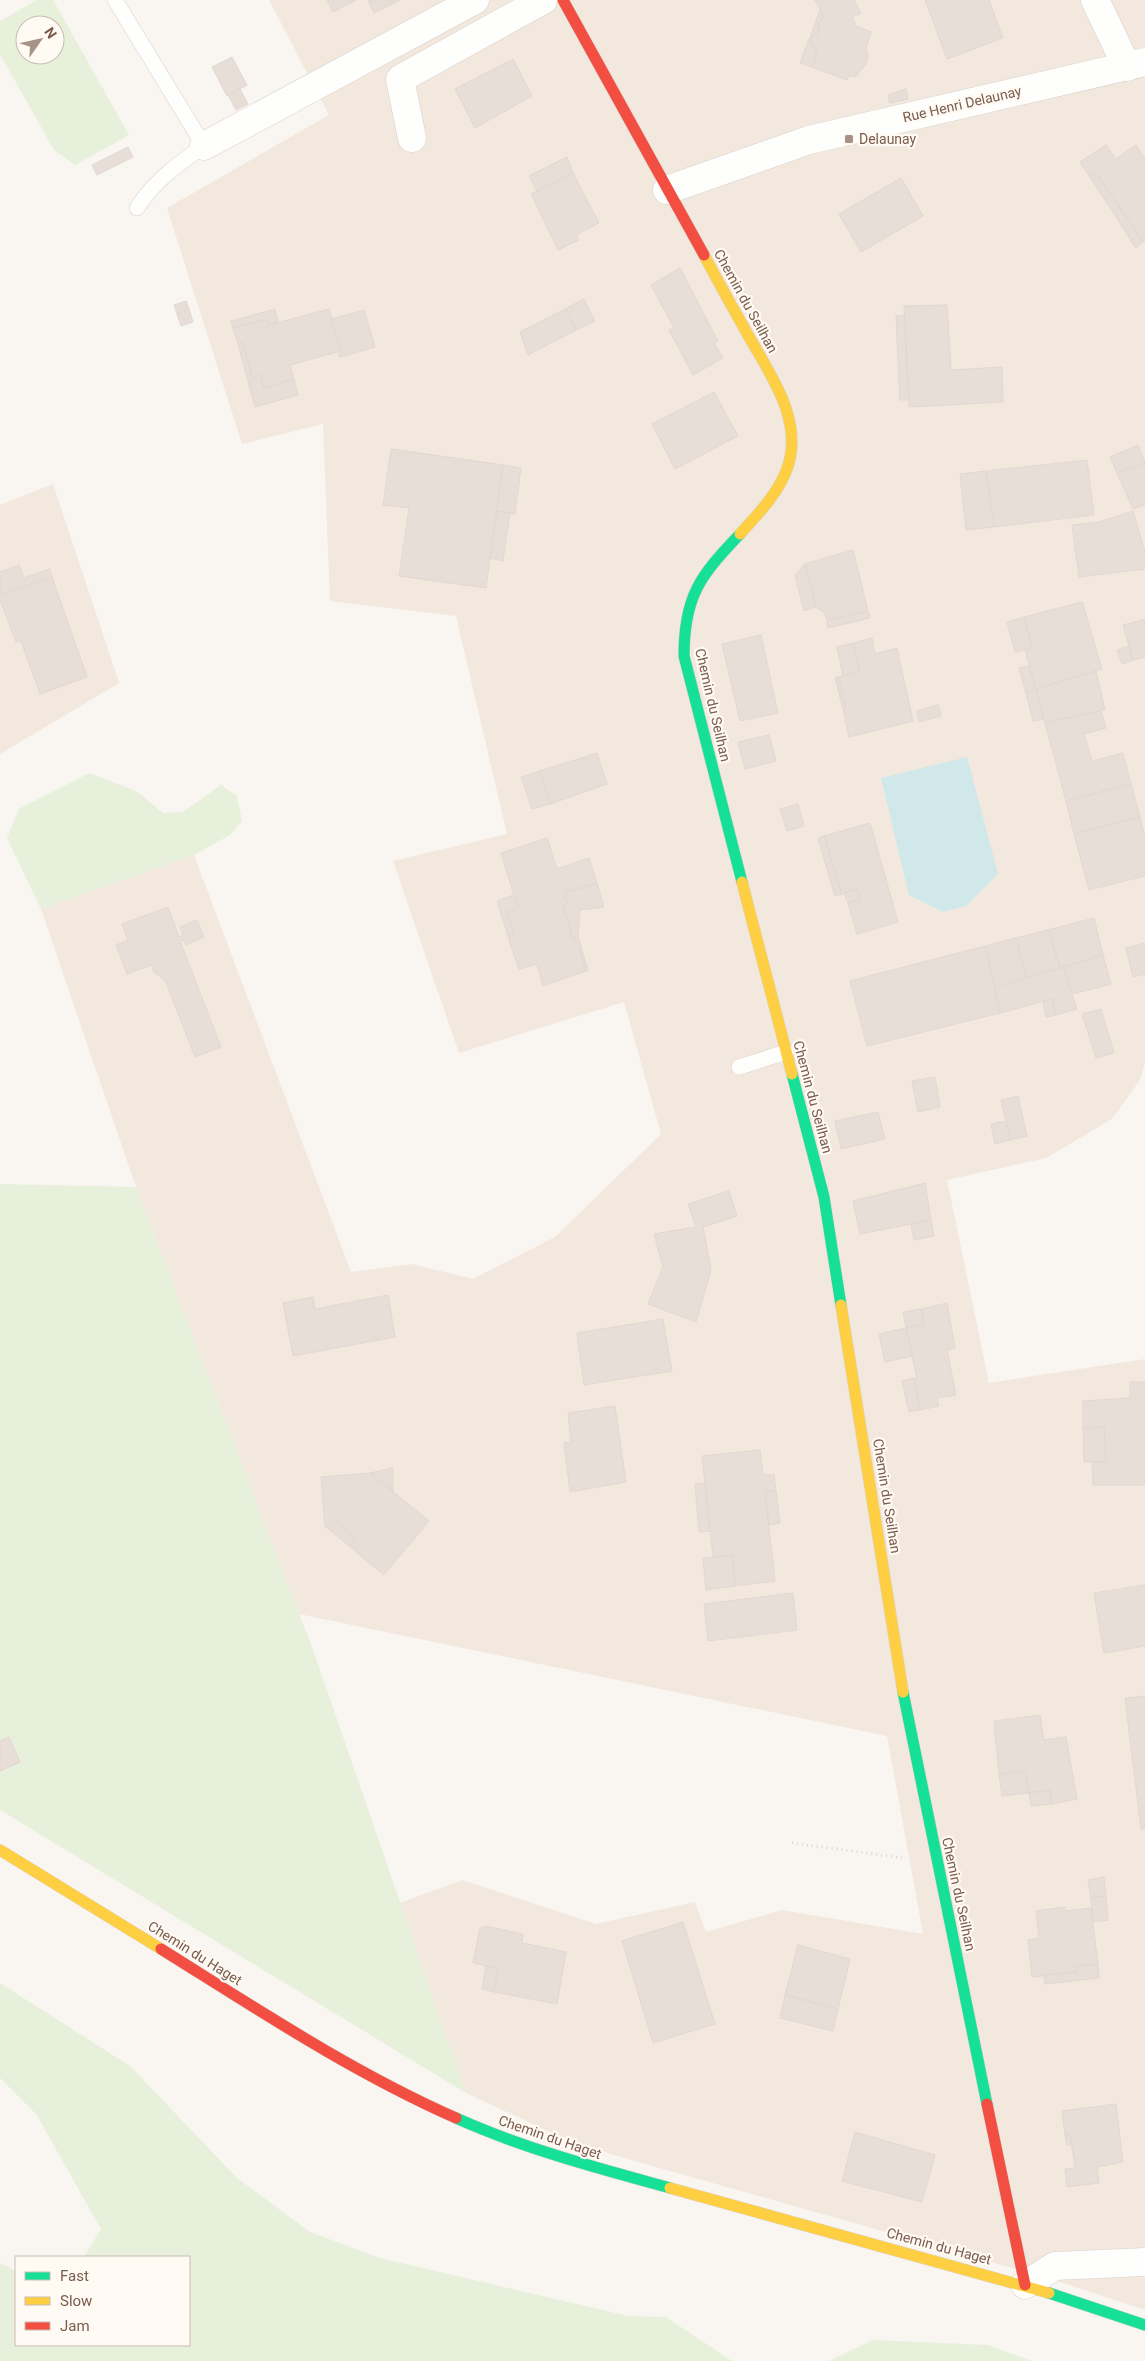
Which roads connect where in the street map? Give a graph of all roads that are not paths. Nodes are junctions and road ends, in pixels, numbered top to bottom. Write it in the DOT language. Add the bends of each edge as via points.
graph roads {
  1 [pos="115,0"];
  2 [pos="475,0"];
  3 [pos="542,0"];
  4 [pos="563,0"];
  5 [pos="1095,0"];
  6 [pos="1136,64"];
  7 [pos="412,138"];
  8 [pos="204,146"];
  9 [pos="667,190"];
  10 [pos="137,208"];
  11 [pos="786,1052"];
  12 [pos="739,1067"];
  13 [pos="0,1850"];
  14 [pos="1145,2262"];
  15 [pos="1025,2285"];
  16 [pos="1145,2326"];
  1 -- 8 [label="lane"];
  2 -- 8 [label="street"];
  3 -- 7 [label="street" via="400,79"];
  4 -- 9 [label="street, Chemin du Seilhan"];
  5 -- 6 [label="street"];
  6 -- 9 [label="street, Rue Henri Delaunay" via="809,140"];
  8 -- 10 [label="lane" via="148,190"];
  9 -- 11 [label="street, Chemin du Seilhan" via="780,392 791,431 789,460 774,494 697,586 684,621 684,656"];
  11 -- 12 [label="lane"];
  11 -- 15 [label="street, Chemin du Seilhan" via="824,1198 908,1725"];
  13 -- 15 [label="street, Chemin du Haget" via="324,2050 427,2105 500,2137 564,2160"];
  14 -- 15 [label="street" via="1055,2266"];
  15 -- 16 [label="street, Chemin du Haget"];
}
